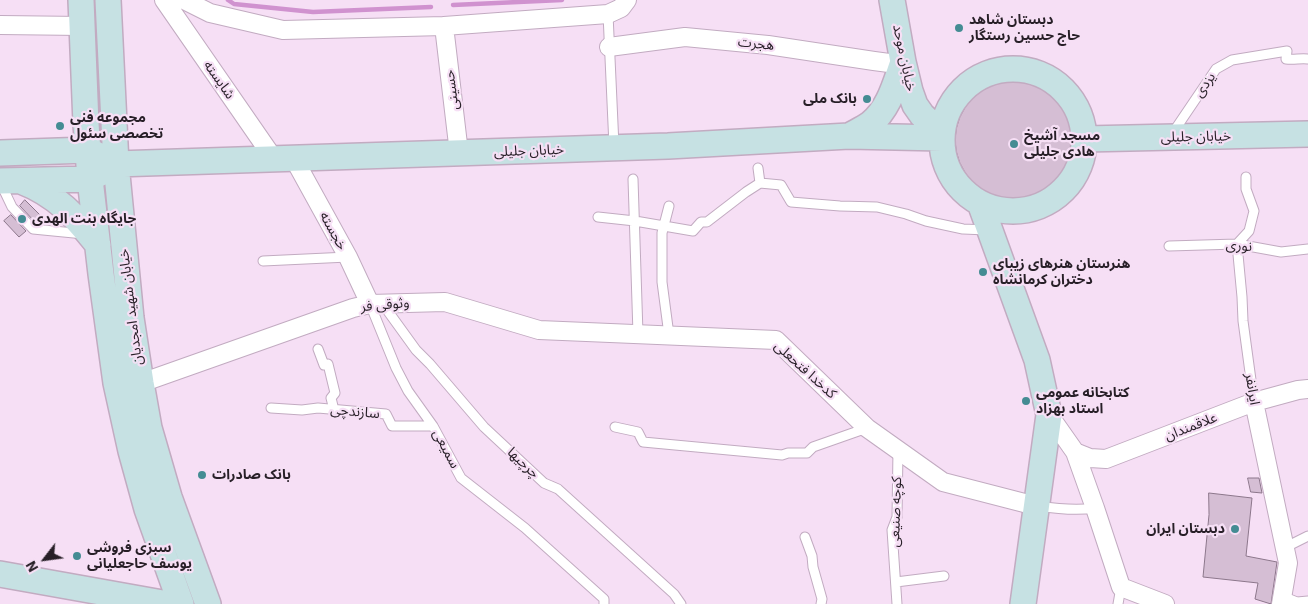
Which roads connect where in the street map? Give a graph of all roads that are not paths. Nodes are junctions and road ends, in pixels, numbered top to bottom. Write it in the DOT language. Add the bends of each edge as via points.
graph roads {
  1 [pos="81,0"];
  2 [pos="108,0"];
  3 [pos="164,0"];
  4 [pos="184,0"];
  5 [pos="627,0"];
  6 [pos="892,0"];
  7 [pos="608,14"];
  8 [pos="0,25"];
  9 [pos="82,26"];
  10 [pos="444,26"];
  11 [pos="608,47"];
  12 [pos="1308,59"];
  13 [pos="903,62"];
  14 [pos="1308,134"];
  15 [pos="849,136"];
  16 [pos="942,136"];
  17 [pos="1169,137"];
  18 [pos="1085,139"];
  19 [pos="614,148"];
  20 [pos="88,150"];
  21 [pos="0,153"];
  22 [pos="459,154"];
  23 [pos="284,159"];
  24 [pos="116,164"];
  25 [pos="758,168"];
  26 [pos="1246,177"];
  27 [pos="90,179"];
  28 [pos="633,179"];
  29 [pos="6,181"];
  30 [pos="760,183"];
  31 [pos="980,203"];
  32 [pos="670,206"];
  33 [pos="598,217"];
  34 [pos="634,222"];
  35 [pos="664,226"];
  36 [pos="990,231"];
  37 [pos="94,240"];
  38 [pos="1237,244"];
  39 [pos="1169,246"];
  40 [pos="1308,249"];
  41 [pos="348,257"];
  42 [pos="262,261"];
  43 [pos="376,304"];
  44 [pos="638,334"];
  45 [pos="669,335"];
  46 [pos="318,348"];
  47 [pos="141,383"];
  48 [pos="1308,389"];
  49 [pos="1254,402"];
  50 [pos="271,408"];
  51 [pos="334,410"];
  52 [pos="1049,414"];
  53 [pos="434,426"];
  54 [pos="615,427"];
  55 [pos="867,428"];
  56 [pos="898,450"];
  57 [pos="1075,452"];
  58 [pos="1036,506"];
  59 [pos="1095,508"];
  60 [pos="1308,536"];
  61 [pos="805,537"];
  62 [pos="1284,548"];
  63 [pos="0,574"];
  64 [pos="944,576"];
  65 [pos="896,582"];
  66 [pos="1120,595"];
  67 [pos="1281,600"];
  68 [pos="1308,601"];
  69 [pos="168,604"];
  70 [pos="181,604"];
  71 [pos="208,604"];
  72 [pos="604,604"];
  73 [pos="681,604"];
  74 [pos="821,604"];
  75 [pos="897,604"];
  76 [pos="1023,604"];
  77 [pos="1166,604"];
  1 -- 9 [label="main road, خیابان شهید امجدیان"];
  2 -- 24 [label="main road, خیابان شهید امجدیان"];
  3 -- 23 [label="street, شایسته"];
  4 -- 10 [label="street" via="210,13 282,30"];
  5 -- 7 [label="street" via="621,8"];
  6 -- 13 [label="main road, خیابان موحد"];
  7 -- 10 [label="street"];
  7 -- 11 [label="lane"];
  8 -- 9 [label="street"];
  9 -- 20 [label="main road, خیابان شهید امجدیان"];
  10 -- 22 [label="street, حسینی"];
  11 -- 13 [label="street, هجرت" via="685,37 768,44 889,63"];
  11 -- 19 [label="lane"];
  12 -- 17 [label="lane, یزدی" via="1286,59 1286,51 1232,60 1216,69"];
  13 -- 15 [label="main road" via="887,104 877,118"];
  13 -- 16 [label="main road, خیابان موحد" via="915,105"];
  14 -- 17 [label="main road, خیابان جلیلی"];
  15 -- 16 [label="main road, خیابان جلیلی"];
  15 -- 19 [label="main road, خیابان جلیلی"];
  16 -- 18 [label="main road" via="949,108 962,90 991,72 1019,69 1039,73 1058,84 1072,100 1081,118"];
  16 -- 31 [label="main road" via="943,155 951,174 963,191"];
  17 -- 18 [label="main road, خیابان جلیلی"];
  18 -- 31 [label="main road" via="1082,160 1073,179 1059,195 1041,206 1021,212 1000,210"];
  19 -- 22 [label="main road, خیابان جلیلی"];
  20 -- 21 [label="main road"];
  20 -- 24 [label="main road"];
  20 -- 27 [label="main road, خیابان شهید امجدیان"];
  22 -- 23 [label="main road, خیابان جلیلی"];
  23 -- 24 [label="main road, خیابان جلیلی"];
  23 -- 41 [label="street, خجسته"];
  24 -- 27 [label="main road"];
  24 -- 47 [label="main road, خیابان شهید امجدیان" via="131,318"];
  25 -- 30 [label="lane"];
  26 -- 38 [label="lane" via="1246,189 1254,211 1250,231"];
  27 -- 29 [label="main road"];
  27 -- 37 [label="main road, خیابان شهید امجدیان"];
  28 -- 34 [label="lane"];
  29 -- 37 [label="main road" via="45,192 72,213"];
  29 -- 37 [label="lane" via="12,207 33,229"];
  30 -- 35 [label="lane" via="707,222 701,222 693,231"];
  30 -- 36 [label="lane" via="781,185 791,202 877,206 935,224"];
  31 -- 36 [label="main road"];
  32 -- 35 [label="lane"];
  33 -- 34 [label="lane"];
  34 -- 35 [label="lane"];
  34 -- 44 [label="lane"];
  35 -- 45 [label="lane" via="662,282"];
  36 -- 52 [label="main road" via="1037,360"];
  37 -- 70 [label="main road, خیابان شهید امجدیان" via="116,383 131,451 147,509"];
  38 -- 39 [label="lane, نوری"];
  38 -- 40 [label="lane, نوری" via="1281,252"];
  38 -- 49 [label="lane, ایرانفر"];
  41 -- 42 [label="lane"];
  41 -- 43 [label="street, خجسته"];
  43 -- 44 [label="street, وثوقی فر" via="445,302 539,330"];
  43 -- 47 [label="street, وثوقی فر" via="353,308"];
  43 -- 53 [label="lane, سمیعی" via="396,368 408,391"];
  43 -- 73 [label="lane, چرچیها" via="484,427 544,483 558,489 674,594"];
  44 -- 45 [label="street, کدخدا فتحعلی"];
  45 -- 55 [label="street, کدخدا فتحعلی" via="776,340"];
  46 -- 51 [label="lane" via="319,367 328,364 335,393 331,398"];
  47 -- 71 [label="main road, خیابان شهید امجدیان" via="149,428 169,497"];
  48 -- 49 [label="street, علاقمندان"];
  49 -- 57 [label="street, علاقمندان" via="1106,459 1090,458"];
  49 -- 62 [label="street, ایرانفر"];
  50 -- 51 [label="lane, سازندچی"];
  51 -- 53 [label="lane, سازندچی" via="386,414 392,426"];
  52 -- 57 [label="street"];
  52 -- 58 [label="main road"];
  53 -- 72 [label="lane, سمیعی" via="461,478 525,528 604,599"];
  54 -- 55 [label="lane" via="638,432 643,442 782,455 808,453 813,447"];
  55 -- 56 [label="street, کدخدا فتحعلی"];
  56 -- 58 [label="street, کدخدا فتحعلی" via="943,482"];
  56 -- 65 [label="lane, کوچه صنیعی" via="897,517 892,530"];
  57 -- 59 [label="street"];
  58 -- 59 [label="lane" via="1067,510"];
  58 -- 76 [label="main road"];
  59 -- 66 [label="street"];
  60 -- 62 [label="lane"];
  61 -- 74 [label="lane"];
  62 -- 67 [label="street, ایرانفر" via="1288,563"];
  63 -- 69 [label="main road"];
  64 -- 65 [label="lane"];
  65 -- 75 [label="lane, کوچه صنیعی"];
  66 -- 77 [label="street"];
  67 -- 68 [label="lane"];
}
